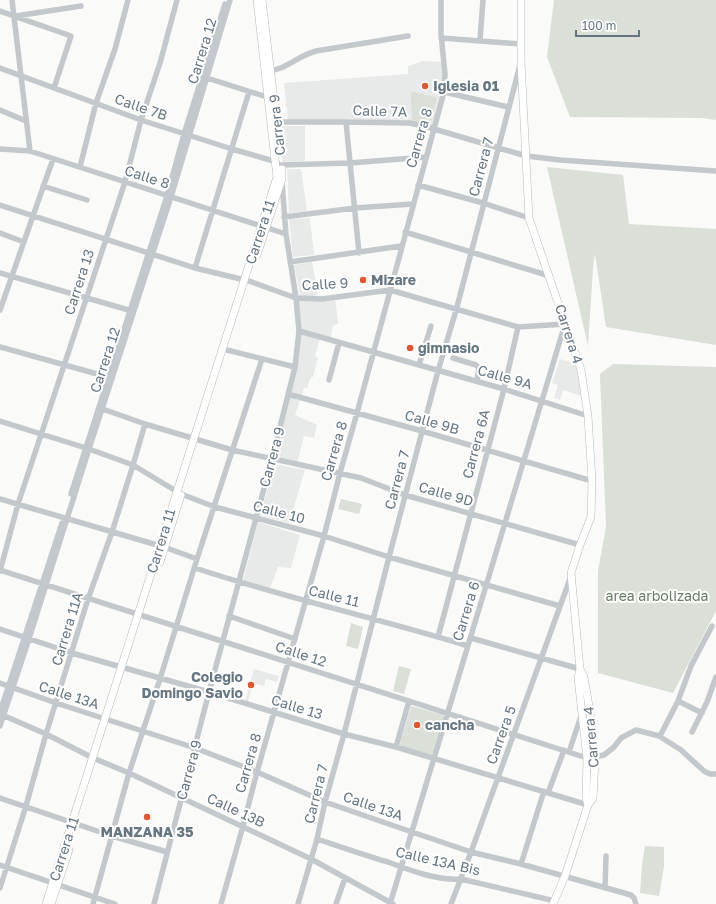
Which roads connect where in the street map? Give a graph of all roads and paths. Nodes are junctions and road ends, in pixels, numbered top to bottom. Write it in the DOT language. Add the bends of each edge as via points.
graph roads {
  1 [pos="12,0"];
  2 [pos="128,0"];
  3 [pos="176,0"];
  4 [pos="226,0"];
  5 [pos="230,0"];
  6 [pos="258,0"];
  7 [pos="262,0"];
  8 [pos="441,0"];
  9 [pos="483,0"];
  10 [pos="521,0"];
  11 [pos="81,6"];
  12 [pos="0,11"];
  13 [pos="14,16"];
  14 [pos="408,36"];
  15 [pos="441,38"];
  16 [pos="480,40"];
  17 [pos="521,44"];
  18 [pos="521,62"];
  19 [pos="0,68"];
  20 [pos="268,71"];
  21 [pos="21,76"];
  22 [pos="204,78"];
  23 [pos="54,88"];
  24 [pos="249,92"];
  25 [pos="444,92"];
  26 [pos="271,98"];
  27 [pos="96,103"];
  28 [pos="508,107"];
  29 [pos="0,110"];
  30 [pos="141,120"];
  31 [pos="26,121"];
  32 [pos="277,122"];
  33 [pos="346,122"];
  34 [pos="434,130"];
  35 [pos="186,135"];
  36 [pos="0,149"];
  37 [pos="232,149"];
  38 [pos="498,149"];
  39 [pos="30,151"];
  40 [pos="526,156"];
  41 [pos="426,157"];
  42 [pos="53,159"];
  43 [pos="279,163"];
  44 [pos="350,163"];
  45 [pos="80,167"];
  46 [pos="716,171"];
  47 [pos="280,178"];
  48 [pos="125,182"];
  49 [pos="418,185"];
  50 [pos="43,186"];
  51 [pos="169,196"];
  52 [pos="87,200"];
  53 [pos="483,203"];
  54 [pos="413,204"];
  55 [pos="0,205"];
  56 [pos="355,208"];
  57 [pos="212,210"];
  58 [pos="33,216"];
  59 [pos="284,217"];
  60 [pos="529,218"];
  61 [pos="263,227"];
  62 [pos="405,232"];
  63 [pos="0,233"];
  64 [pos="286,234"];
  65 [pos="106,239"];
  66 [pos="24,242"];
  67 [pos="401,246"];
  68 [pos="150,253"];
  69 [pos="359,253"];
  70 [pos="471,253"];
  71 [pos="290,262"];
  72 [pos="195,268"];
  73 [pos="0,273"];
  74 [pos="12,276"];
  75 [pos="550,276"];
  76 [pos="247,281"];
  77 [pos="390,290"];
  78 [pos="87,298"];
  79 [pos="296,298"];
  80 [pos="456,309"];
  81 [pos="0,310"];
  82 [pos="131,311"];
  83 [pos="565,324"];
  84 [pos="431,326"];
  85 [pos="518,327"];
  86 [pos="299,331"];
  87 [pos="339,343"];
  88 [pos="0,347"];
  89 [pos="225,350"];
  90 [pos="373,352"];
  91 [pos="453,358"];
  92 [pos="262,360"];
  93 [pos="64,365"];
  94 [pos="419,365"];
  95 [pos="295,367"];
  96 [pos="438,371"];
  97 [pos="108,377"];
  98 [pos="329,380"];
  99 [pos="477,381"];
  100 [pos="504,389"];
  101 [pos="288,394"];
  102 [pos="542,401"];
  103 [pos="100,408"];
  104 [pos="357,414"];
  105 [pos="588,416"];
  106 [pos="0,421"];
  107 [pos="145,424"];
  108 [pos="422,431"];
  109 [pos="42,434"];
  110 [pos="197,439"];
  111 [pos="87,449"];
  112 [pos="232,450"];
  113 [pos="487,450"];
  114 [pos="272,459"];
  115 [pos="524,461"];
  116 [pos="133,465"];
  117 [pos="340,473"];
  118 [pos="592,481"];
  119 [pos="179,493"];
  120 [pos="406,495"];
  121 [pos="0,499"];
  122 [pos="18,504"];
  123 [pos="215,507"];
  124 [pos="470,514"];
  125 [pos="66,518"];
  126 [pos="256,518"];
  127 [pos="505,523"];
  128 [pos="112,532"];
  129 [pos="324,536"];
  130 [pos="580,545"];
  131 [pos="162,547"];
  132 [pos="389,557"];
  133 [pos="197,559"];
  134 [pos="194,568"];
  135 [pos="0,570"];
  136 [pos="571,573"];
  137 [pos="454,575"];
  138 [pos="238,583"];
  139 [pos="44,584"];
  140 [pos="487,584"];
  141 [pos="88,598"];
  142 [pos="305,602"];
  143 [pos="560,606"];
  144 [pos="140,615"];
  145 [pos="229,616"];
  146 [pos="373,619"];
  147 [pos="712,626"];
  148 [pos="177,627"];
  149 [pos="0,630"];
  150 [pos="438,637"];
  151 [pos="27,638"];
  152 [pos="471,638"];
  153 [pos="295,639"];
  154 [pos="222,642"];
  155 [pos="468,646"];
  156 [pos="72,654"];
  157 [pos="542,658"];
  158 [pos="288,662"];
  159 [pos="124,668"];
  160 [pos="580,669"];
  161 [pos="716,677"];
  162 [pos="160,679"];
  163 [pos="0,683"];
  164 [pos="357,684"];
  165 [pos="11,687"];
  166 [pos="209,692"];
  167 [pos="409,701"];
  168 [pos="678,701"];
  169 [pos="56,703"];
  170 [pos="583,712"];
  171 [pos="1,713"];
  172 [pos="275,713"];
  173 [pos="448,713"];
  174 [pos="702,713"];
  175 [pos="107,720"];
  176 [pos="0,726"];
  177 [pos="142,731"];
  178 [pos="692,732"];
  179 [pos="46,734"];
  180 [pos="344,734"];
  181 [pos="514,734"];
  182 [pos="659,736"];
  183 [pos="195,748"];
  184 [pos="396,748"];
  185 [pos="567,751"];
  186 [pos="591,757"];
  187 [pos="95,758"];
  188 [pos="434,759"];
  189 [pos="257,772"];
  190 [pos="129,773"];
  191 [pos="716,774"];
  192 [pos="498,778"];
  193 [pos="546,792"];
  194 [pos="0,798"];
  195 [pos="182,798"];
  196 [pos="325,802"];
  197 [pos="588,805"];
  198 [pos="26,806"];
  199 [pos="75,823"];
  200 [pos="244,826"];
  201 [pos="412,832"];
  202 [pos="112,836"];
  203 [pos="317,839"];
  204 [pos="168,852"];
  205 [pos="471,852"];
  206 [pos="606,856"];
  207 [pos="310,859"];
  208 [pos="521,864"];
  209 [pos="0,865"];
  210 [pos="402,867"];
  211 [pos="7,868"];
  212 [pos="565,876"];
  213 [pos="345,878"];
  214 [pos="460,879"];
  215 [pos="55,884"];
  216 [pos="0,888"];
  217 [pos="605,888"];
  218 [pos="94,902"];
  219 [pos="554,902"];
  220 [pos="46,904"];
  221 [pos="51,904"];
  222 [pos="115,904"];
  223 [pos="154,904"];
  224 [pos="221,904"];
  225 [pos="298,904"];
  226 [pos="336,904"];
  227 [pos="391,904"];
  228 [pos="451,904"];
  229 [pos="636,904"];
  1 -- 13 [label="street"];
  2 -- 27 [label="street" via="115,49"];
  3 -- 30 [label="street, Carrera 13" via="160,63"];
  4 -- 22 [label="street, Carrera 12"];
  5 -- 22 [label="street, Carrera 12"];
  6 -- 20 [label="main road, Carrera 9"];
  7 -- 20 [label="main road, Carrera 9"];
  8 -- 15 [label="street, Carrera 8"];
  9 -- 16 [label="street"];
  10 -- 17 [label="main road, Carrera 4"];
  11 -- 13 [label="street"];
  12 -- 13 [label="street"];
  13 -- 21 [label="street"];
  13 -- 23 [label="street" via="71,36"];
  14 -- 20 [label="street" via="308,53 284,68"];
  15 -- 16 [label="street"];
  15 -- 25 [label="street, Carrera 8"];
  16 -- 17 [label="street"];
  17 -- 18 [label="main road, Carrera 4"];
  18 -- 28 [label="street, Carrera 7"];
  18 -- 40 [label="main road, Carrera 4"];
  19 -- 21 [label="street, Calle 7B"];
  20 -- 26 [label="main road, Carrera 9"];
  21 -- 23 [label="street, Calle 7B"];
  21 -- 31 [label="street"];
  22 -- 24 [label="street"];
  22 -- 35 [label="street, Carrera 12"];
  23 -- 27 [label="street, Calle 7B"];
  24 -- 26 [label="street"];
  24 -- 37 [label="street"];
  25 -- 28 [label="street"];
  25 -- 34 [label="street, Carrera 8"];
  26 -- 32 [label="main road, Carrera 9"];
  26 -- 43 [label="main road, Carrera 9"];
  27 -- 30 [label="street, Calle 7B"];
  27 -- 45 [label="street"];
  28 -- 38 [label="street, Carrera 7"];
  29 -- 31 [label="street"];
  30 -- 35 [label="street, Calle 7B"];
  30 -- 48 [label="street, Carrera 13"];
  31 -- 39 [label="street"];
  32 -- 33 [label="street, Calle 7A"];
  32 -- 43 [label="main road, Carrera 9"];
  33 -- 34 [label="street, Calle 7A" via="408,123"];
  33 -- 44 [label="street"];
  34 -- 38 [label="street, Calle 7A"];
  34 -- 41 [label="street, Carrera 8"];
  35 -- 37 [label="street, Calle 7B"];
  35 -- 51 [label="street, Carrera 12"];
  36 -- 39 [label="street, Calle 8"];
  37 -- 43 [label="street, Calle 7B"];
  37 -- 57 [label="street"];
  38 -- 40 [label="street, Calle 7A"];
  38 -- 53 [label="street, Carrera 7"];
  39 -- 42 [label="street, Calle 8"];
  40 -- 46 [label="street, Calle 7A"];
  40 -- 60 [label="main road, Carrera 4"];
  41 -- 44 [label="street, Calle 7B"];
  41 -- 49 [label="street, Carrera 8"];
  42 -- 45 [label="street, Calle 8"];
  42 -- 50 [label="street"];
  43 -- 44 [label="street, Calle 7B"];
  43 -- 47 [label="main road, Carrera 9"];
  44 -- 56 [label="street"];
  45 -- 48 [label="street, Calle 8"];
  47 -- 59 [label="street, Carrera 9"];
  47 -- 61 [label="main road, Carrera 11"];
  48 -- 51 [label="street, Calle 8"];
  48 -- 65 [label="street, Carrera 13"];
  49 -- 53 [label="street"];
  49 -- 54 [label="street, Carrera 8"];
  50 -- 52 [label="street"];
  50 -- 58 [label="street"];
  51 -- 57 [label="street, Calle 8"];
  51 -- 68 [label="street, Carrera 12"];
  53 -- 60 [label="street"];
  53 -- 70 [label="street, Carrera 7"];
  54 -- 56 [label="street"];
  54 -- 62 [label="street, Carrera 8"];
  55 -- 58 [label="street, Calle 9"];
  56 -- 59 [label="street"];
  56 -- 69 [label="street"];
  57 -- 61 [label="street, Calle 8"];
  57 -- 72 [label="street"];
  58 -- 65 [label="street, Calle 9"];
  58 -- 66 [label="street"];
  59 -- 64 [label="street, Carrera 9"];
  60 -- 75 [label="main road, Carrera 4"];
  61 -- 64 [label="street, Calle 8"];
  61 -- 76 [label="main road, Carrera 11"];
  62 -- 67 [label="street, Carrera 8"];
  62 -- 70 [label="street"];
  63 -- 66 [label="street"];
  64 -- 71 [label="street, Carrera 9"];
  65 -- 68 [label="street, Calle 9"];
  65 -- 78 [label="street, Carrera 13"];
  66 -- 74 [label="street"];
  67 -- 69 [label="street"];
  67 -- 77 [label="street, Carrera 8"];
  68 -- 72 [label="street, Calle 9"];
  68 -- 82 [label="street, Carrera 12"];
  69 -- 71 [label="street"];
  70 -- 75 [label="street"];
  70 -- 80 [label="street, Carrera 7"];
  71 -- 79 [label="street, Carrera 9"];
  72 -- 76 [label="street, Calle 9"];
  73 -- 74 [label="street"];
  74 -- 78 [label="street"];
  74 -- 81 [label="street"];
  75 -- 83 [label="main road, Carrera 4"];
  76 -- 79 [label="street, Calle 9"];
  76 -- 89 [label="main road, Carrera 11"];
  77 -- 79 [label="street, Calle 9" via="322,299"];
  77 -- 80 [label="street, Calle 9"];
  77 -- 90 [label="street, Carrera 8"];
  78 -- 82 [label="street"];
  78 -- 93 [label="street, Carrera 13"];
  79 -- 86 [label="street, Carrera 9"];
  80 -- 85 [label="street, Calle 9"];
  80 -- 96 [label="street, Carrera 7"];
  82 -- 97 [label="street, Carrera 12"];
  82 -- 103 [label="street, Carrera 12"];
  83 -- 85 [label="street, Calle 9"];
  83 -- 102 [label="street, Carrera 6"];
  83 -- 105 [label="main road, Carrera 4" via="581,370"];
  84 -- 94 [label="street"];
  85 -- 100 [label="street, Carrera 6A"];
  86 -- 87 [label="street, Calle 9A"];
  86 -- 95 [label="street, Carrera 9"];
  87 -- 90 [label="street, Calle 9A"];
  87 -- 98 [label="street"];
  88 -- 93 [label="street"];
  89 -- 92 [label="street"];
  89 -- 110 [label="main road, Carrera 11"];
  90 -- 94 [label="street, Calle 9A"];
  90 -- 104 [label="street, Carrera 8"];
  91 -- 99 [label="street" via="476,365"];
  92 -- 95 [label="street"];
  92 -- 112 [label="street"];
  93 -- 97 [label="street"];
  93 -- 109 [label="street, Carrera 13"];
  94 -- 96 [label="street, Calle 9A"];
  95 -- 101 [label="street, Carrera 9"];
  96 -- 99 [label="street, Calle 9A"];
  96 -- 108 [label="street, Carrera 7"];
  97 -- 103 [label="street, Carrera 12"];
  99 -- 100 [label="street, Calle 9A"];
  100 -- 102 [label="street, Calle 9A"];
  100 -- 113 [label="street, Carrera 6A"];
  101 -- 104 [label="street, Calle 9B"];
  101 -- 114 [label="street, Carrera 9"];
  102 -- 105 [label="street, Calle 9A"];
  102 -- 115 [label="street, Carrera 6"];
  103 -- 107 [label="street, Calle 9D"];
  103 -- 111 [label="street, Carrera 12"];
  104 -- 108 [label="street, Calle 9B"];
  104 -- 117 [label="street, Carrera 8"];
  105 -- 118 [label="main road, Carrera 4"];
  106 -- 109 [label="street, Calle 10"];
  107 -- 110 [label="street, Calle 9D"];
  107 -- 116 [label="street, Carrera 11A"];
  108 -- 113 [label="street, Calle 9B"];
  108 -- 120 [label="street, Carrera 7"];
  109 -- 111 [label="street, Calle 10"];
  109 -- 122 [label="street, Carrera 13"];
  110 -- 112 [label="street, Calle 9D"];
  110 -- 119 [label="main road, Carrera 11"];
  111 -- 116 [label="street, Calle 10"];
  111 -- 125 [label="street, Carrera 12"];
  112 -- 114 [label="street, Calle 9D"];
  112 -- 123 [label="street"];
  113 -- 115 [label="street, Calle 9B"];
  113 -- 124 [label="street, Carrera 6A"];
  114 -- 117 [label="street, Calle 9D"];
  114 -- 126 [label="street, Carrera 9"];
  115 -- 118 [label="street, Calle 9B"];
  115 -- 127 [label="street, Carrera 6"];
  116 -- 119 [label="street, Calle 10"];
  116 -- 128 [label="street, Carrera 11A"];
  117 -- 120 [label="street, Calle 9D"];
  117 -- 129 [label="street, Carrera 8"];
  118 -- 130 [label="main road, Carrera 4" via="591,517"];
  119 -- 123 [label="street, Calle 10"];
  119 -- 131 [label="main road, Carrera 11"];
  120 -- 124 [label="street, Calle 9D"];
  120 -- 132 [label="street, Carrera 7"];
  121 -- 122 [label="street"];
  122 -- 125 [label="street"];
  122 -- 135 [label="street, Carrera 13"];
  123 -- 126 [label="street, Calle 10"];
  123 -- 133 [label="street"];
  124 -- 127 [label="street, Calle 9D"];
  124 -- 137 [label="street, Carrera 6A"];
  125 -- 128 [label="street"];
  125 -- 139 [label="street, Carrera 12"];
  126 -- 129 [label="street, Calle 10"];
  126 -- 138 [label="street, Carrera 9"];
  127 -- 130 [label="street, Calle 9D"];
  127 -- 140 [label="street, Carrera 6"];
  128 -- 131 [label="street"];
  128 -- 141 [label="street, Carrera 11A"];
  129 -- 132 [label="street, Calle 10"];
  129 -- 142 [label="street, Carrera 8"];
  130 -- 136 [label="main road, Carrera 4"];
  131 -- 133 [label="street"];
  131 -- 144 [label="main road, Carrera 11"];
  132 -- 137 [label="street, Calle 10"];
  132 -- 146 [label="street, Carrera 7"];
  133 -- 134 [label="street"];
  134 -- 138 [label="street, Calle 11"];
  134 -- 148 [label="street"];
  135 -- 139 [label="street, Calle 12"];
  136 -- 143 [label="street, Carrera 5"];
  136 -- 160 [label="main road, Carrera 4"];
  137 -- 140 [label="street, Calle 10"];
  137 -- 150 [label="street, Carrera 6A"];
  138 -- 142 [label="street, Calle 11"];
  138 -- 145 [label="street, Carrera 9"];
  139 -- 141 [label="street, Calle 12"];
  139 -- 151 [label="street, Carrera 12"];
  140 -- 143 [label="street, Calle 10"];
  140 -- 152 [label="street, Carrera 6"];
  141 -- 144 [label="street, Calle 12"];
  141 -- 156 [label="street, Carrera 11A"];
  142 -- 146 [label="street, Calle 11"];
  142 -- 153 [label="street, Carrera 8"];
  143 -- 157 [label="street, Carrera 5"];
  144 -- 148 [label="street, Calle 12"];
  144 -- 159 [label="main road, Carrera 11"];
  145 -- 153 [label="street"];
  145 -- 154 [label="street, Carrera 9"];
  146 -- 150 [label="street, Calle 11"];
  146 -- 164 [label="street, Carrera 7"];
  147 -- 168 [label="street" via="691,666"];
  148 -- 154 [label="street, Calle 12"];
  148 -- 162 [label="street"];
  149 -- 151 [label="street, Calle 13"];
  150 -- 155 [label="street, Calle 11"];
  151 -- 156 [label="street, Calle 13"];
  151 -- 165 [label="street, Carrera 12"];
  152 -- 155 [label="street, Carrera 6"];
  152 -- 157 [label="street"];
  153 -- 158 [label="street, Carrera 8"];
  154 -- 158 [label="street, Calle 12"];
  154 -- 166 [label="street, Carrera 9"];
  155 -- 173 [label="street, Carrera 6"];
  156 -- 159 [label="street, Calle 13"];
  156 -- 169 [label="street, Carrera 11A"];
  157 -- 160 [label="street"];
  157 -- 181 [label="street, Carrera 5"];
  158 -- 164 [label="street, Calle 12"];
  158 -- 172 [label="street, Carrera 8"];
  159 -- 162 [label="street, Calle 13"];
  159 -- 175 [label="main road, Carrera 11"];
  160 -- 170 [label="main road, Carrera 4" via="578,678"];
  160 -- 186 [label="main road, Carrera 4" via="587,691"];
  161 -- 174 [label="street"];
  162 -- 166 [label="street, Calle 13"];
  162 -- 177 [label="street"];
  163 -- 165 [label="street, Calle 13A"];
  164 -- 167 [label="street, Calle 12"];
  164 -- 180 [label="street, Carrera 7"];
  165 -- 169 [label="street, Calle 13A"];
  165 -- 171 [label="street, Carrera 12"];
  166 -- 172 [label="street, Calle 13"];
  166 -- 183 [label="street, Carrera 9"];
  167 -- 173 [label="street, Calle 12"];
  167 -- 184 [label="street"];
  168 -- 174 [label="street"];
  168 -- 182 [label="street"];
  169 -- 175 [label="street, Calle 13A"];
  169 -- 179 [label="street, Carrera 11A"];
  170 -- 185 [label="street"];
  170 -- 186 [label="main road, Carrera 4"];
  171 -- 176 [label="street, Carrera 12"];
  171 -- 179 [label="street, Calle 13B"];
  172 -- 180 [label="street, Calle 13"];
  172 -- 189 [label="street, Carrera 8"];
  173 -- 181 [label="street, Calle 12"];
  173 -- 188 [label="street, Carrera 6"];
  174 -- 178 [label="street"];
  175 -- 177 [label="street, Calle 13A"];
  175 -- 187 [label="main road, Carrera 11"];
  177 -- 183 [label="street, Calle 13A"];
  177 -- 190 [label="street"];
  179 -- 187 [label="street, Calle 13B"];
  179 -- 198 [label="street, Carrera 11A"];
  180 -- 184 [label="street, Calle 13"];
  180 -- 196 [label="street, Carrera 7"];
  181 -- 185 [label="street, Calle 12"];
  181 -- 192 [label="street, Carrera 5"];
  182 -- 186 [label="street" via="636,730 621,738 604,754"];
  182 -- 191 [label="street" via="681,750 704,771"];
  183 -- 189 [label="street, Calle 13A"];
  183 -- 195 [label="street, Carrera 9"];
  184 -- 188 [label="street, Calle 13"];
  185 -- 186 [label="street, Calle 12"];
  185 -- 193 [label="street"];
  186 -- 197 [label="main road, Carrera 4" via="593,798"];
  187 -- 190 [label="street, Calle 13B"];
  187 -- 199 [label="main road, Carrera 11"];
  188 -- 192 [label="street, Calle 13"];
  188 -- 201 [label="street, Carrera 6"];
  189 -- 196 [label="street, Calle 13A"];
  189 -- 200 [label="street, Carrera 8"];
  190 -- 195 [label="street, Calle 13B"];
  190 -- 202 [label="street"];
  192 -- 193 [label="street, Calle 13"];
  192 -- 205 [label="street, Carrera 5"];
  193 -- 197 [label="street, Calle 13"];
  193 -- 208 [label="street"];
  194 -- 198 [label="street"];
  195 -- 200 [label="street, Calle 13B"];
  195 -- 204 [label="street, Carrera 9"];
  196 -- 201 [label="street, Calle 13A"];
  196 -- 203 [label="street, Carrera 7"];
  197 -- 212 [label="main road, Carrera 4"];
  198 -- 199 [label="street"];
  198 -- 211 [label="street, Carrera 11A"];
  199 -- 202 [label="street"];
  199 -- 215 [label="main road, Carrera 11"];
  200 -- 207 [label="street, Calle 13B"];
  200 -- 224 [label="street, Carrera 8"];
  201 -- 205 [label="street, Calle 13A"];
  201 -- 210 [label="street, Carrera 6"];
  202 -- 204 [label="street"];
  202 -- 218 [label="street"];
  203 -- 207 [label="street, Carrera 7"];
  203 -- 210 [label="street, Calle 13A Bis"];
  204 -- 223 [label="street, Carrera 9"];
  205 -- 208 [label="street, Calle 13A"];
  205 -- 214 [label="street, Carrera 5"];
  206 -- 217 [label="street"];
  207 -- 213 [label="street, Calle 13B"];
  207 -- 225 [label="street, Carrera 7"];
  208 -- 212 [label="street, Calle 13A"];
  209 -- 211 [label="street"];
  210 -- 214 [label="street, Calle 13A Bis"];
  210 -- 227 [label="street, Carrera 6"];
  211 -- 215 [label="street"];
  211 -- 216 [label="street, Carrera 11A"];
  212 -- 217 [label="street, Calle 13A"];
  212 -- 219 [label="main road, Carrera 4"];
  213 -- 226 [label="street"];
  213 -- 227 [label="street, Calle 13B"];
  214 -- 219 [label="street, Calle 13A Bis"];
  214 -- 228 [label="street, Carrera 5"];
  215 -- 218 [label="street"];
  215 -- 220 [label="main road, Carrera 11"];
  215 -- 221 [label="main road, Carrera 11"];
  217 -- 229 [label="street, Calle 13A" via="632,895"];
  218 -- 222 [label="street"];
}
